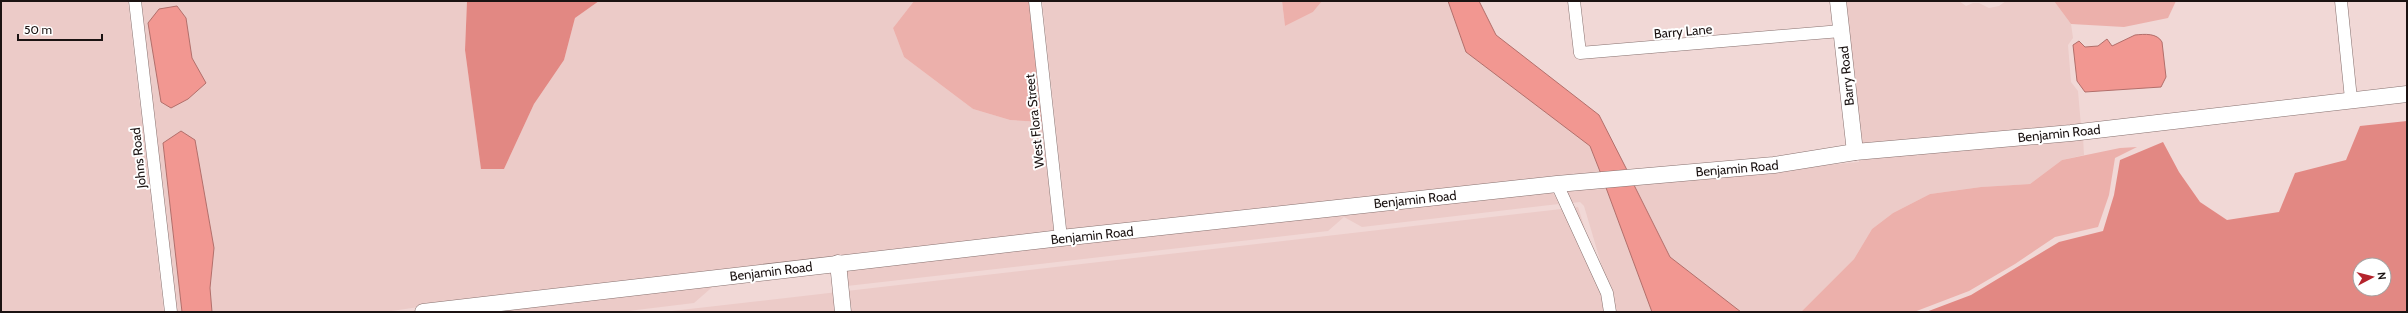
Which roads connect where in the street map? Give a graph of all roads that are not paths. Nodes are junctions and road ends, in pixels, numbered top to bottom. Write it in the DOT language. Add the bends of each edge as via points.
graph roads {
  1 [pos="134,1"];
  2 [pos="1035,1"];
  3 [pos="1574,1"];
  4 [pos="1838,1"];
  5 [pos="2341,1"];
  6 [pos="1841,31"];
  7 [pos="2407,94"];
  8 [pos="2351,100"];
  9 [pos="1855,152"];
  10 [pos="1557,184"];
  11 [pos="1061,238"];
  12 [pos="838,264"];
  13 [pos="171,312"];
  14 [pos="422,312"];
  15 [pos="843,312"];
  16 [pos="1610,312"];
  1 -- 13 [label="street, Johns Road"];
  2 -- 11 [label="street, West Flora Street"];
  3 -- 6 [label="street, Barry Lane" via="1580,53"];
  4 -- 6 [label="street, Barry Road"];
  5 -- 8 [label="street"];
  6 -- 9 [label="street, Barry Road"];
  7 -- 8 [label="street, Benjamin Road"];
  8 -- 9 [label="street, Benjamin Road" via="2071,133"];
  9 -- 10 [label="street, Benjamin Road" via="1774,165"];
  10 -- 11 [label="street, Benjamin Road"];
  10 -- 16 [label="street" via="1607,293"];
  11 -- 12 [label="street, Benjamin Road"];
  12 -- 14 [label="street, Benjamin Road"];
  12 -- 15 [label="street"];
}
